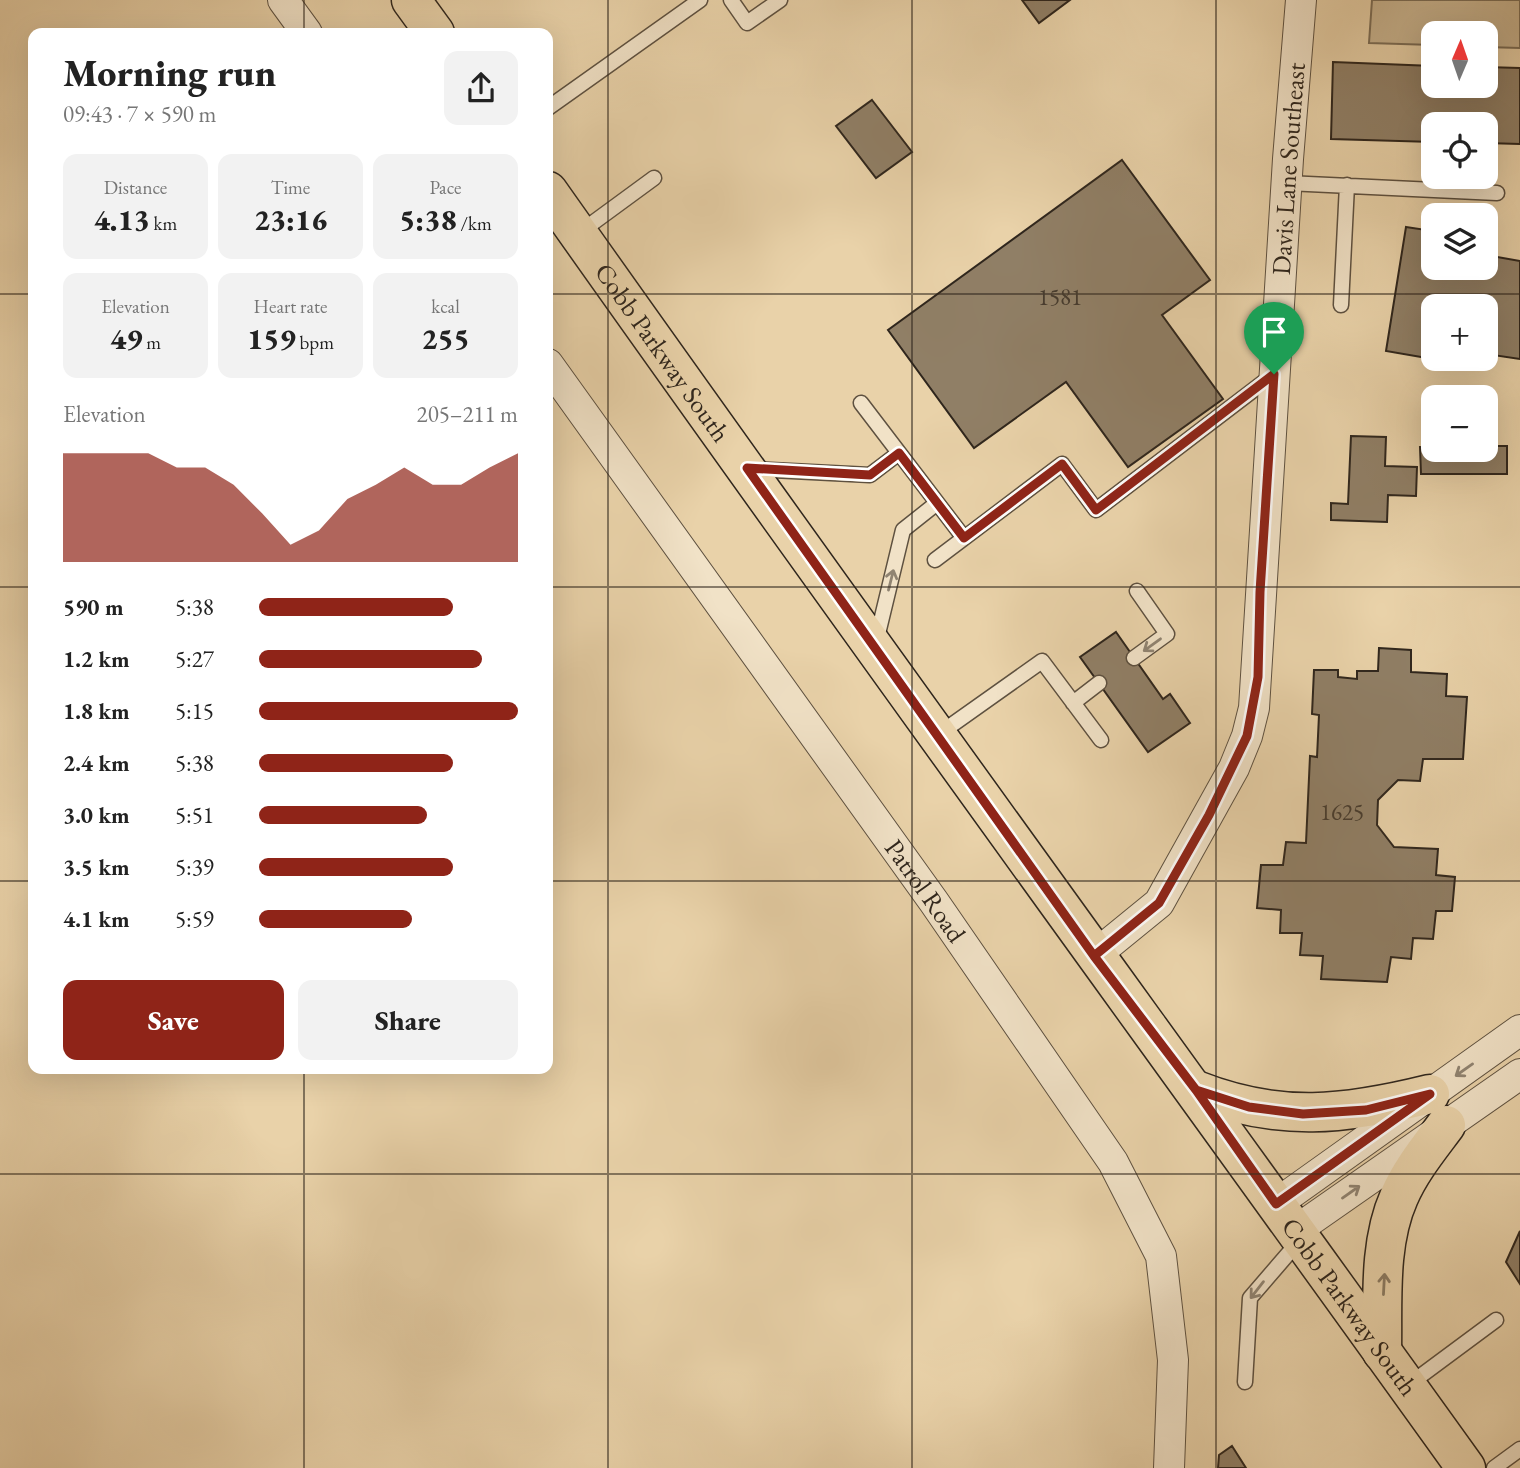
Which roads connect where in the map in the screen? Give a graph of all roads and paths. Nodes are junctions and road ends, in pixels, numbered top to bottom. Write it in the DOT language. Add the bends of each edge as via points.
graph roads {
  1 [pos="283,0"];
  2 [pos="411,0"];
  3 [pos="700,0"];
  4 [pos="731,0"];
  5 [pos="780,0"];
  6 [pos="1301,0"];
  7 [pos="303,28"];
  8 [pos="431,28"];
  9 [pos="553,104"];
  10 [pos="653,177"];
  11 [pos="1287,183"];
  12 [pos="1347,185"];
  13 [pos="1497,193"];
  14 [pos="553,198"];
  15 [pos="578,234"];
  16 [pos="1341,305"];
  17 [pos="553,371"];
  18 [pos="1274,374"];
  19 [pos="861,403"];
  20 [pos="899,453"];
  21 [pos="747,468"];
  22 [pos="937,503"];
  23 [pos="964,538"];
  24 [pos="935,561"];
  25 [pos="1138,591"];
  26 [pos="874,646"];
  27 [pos="1134,658"];
  28 [pos="1099,683"];
  29 [pos="1073,702"];
  30 [pos="938,734"];
  31 [pos="1101,740"];
  32 [pos="1094,956"];
  33 [pos="1520,1030"];
  34 [pos="1520,1074"];
  35 [pos="1196,1090"];
  36 [pos="1438,1110"];
  37 [pos="1291,1225"];
  38 [pos="1496,1320"];
  39 [pos="1382,1352"];
  40 [pos="1245,1382"];
  41 [pos="1407,1386"];
  42 [pos="1520,1449"];
  43 [pos="1169,1468"];
  44 [pos="1466,1468"];
  45 [pos="1494,1468"];
  1 -- 7 [label="street"];
  2 -- 8 [label="main road"];
  3 -- 9 [label="lane"];
  4 -- 5 [label="lane" via="747,23"];
  6 -- 11 [label="street, Davis Lane Southeast"];
  10 -- 15 [label="lane"];
  11 -- 12 [label="lane"];
  11 -- 18 [label="street, Davis Lane Southeast"];
  12 -- 13 [label="lane"];
  12 -- 16 [label="lane"];
  14 -- 15 [label="main road, Cobb Parkway South"];
  15 -- 21 [label="main road, Cobb Parkway South"];
  17 -- 43 [label="street, Patrol Road" via="934,902 1113,1162 1161,1256 1173,1360"];
  18 -- 23 [label="lane" via="1096,510 1062,464"];
  18 -- 32 [label="street, Davis Lane Southeast" via="1258,677 1247,736 1159,903"];
  19 -- 20 [label="lane"];
  20 -- 21 [label="lane" via="870,475"];
  20 -- 22 [label="lane"];
  21 -- 26 [label="main road, Cobb Parkway South"];
  22 -- 23 [label="lane"];
  26 -- 22 [label="lane, one-way" via="903,530"];
  23 -- 24 [label="lane"];
  25 -- 27 [label="lane, one-way" via="1167,634"];
  26 -- 30 [label="main road, Cobb Parkway South"];
  28 -- 29 [label="lane"];
  29 -- 30 [label="lane" via="1042,661"];
  29 -- 31 [label="lane"];
  30 -- 32 [label="main road, Cobb Parkway South"];
  32 -- 35 [label="main road, Cobb Parkway South"];
  33 -- 36 [label="street, one-way"];
  34 -- 36 [label="street"];
  35 -- 36 [label="main road" via="1249,1107 1303,1114"];
  35 -- 37 [label="main road, Cobb Parkway South"];
  36 -- 37 [label="street"];
  39 -- 36 [label="main road, one-way" via="1390,1226"];
  37 -- 39 [label="main road, Cobb Parkway South"];
  37 -- 40 [label="lane, one-way" via="1250,1297"];
  38 -- 41 [label="lane"];
  39 -- 41 [label="main road, Cobb Parkway South"];
  41 -- 44 [label="main road, Cobb Parkway South"];
  42 -- 45 [label="lane"];
}
